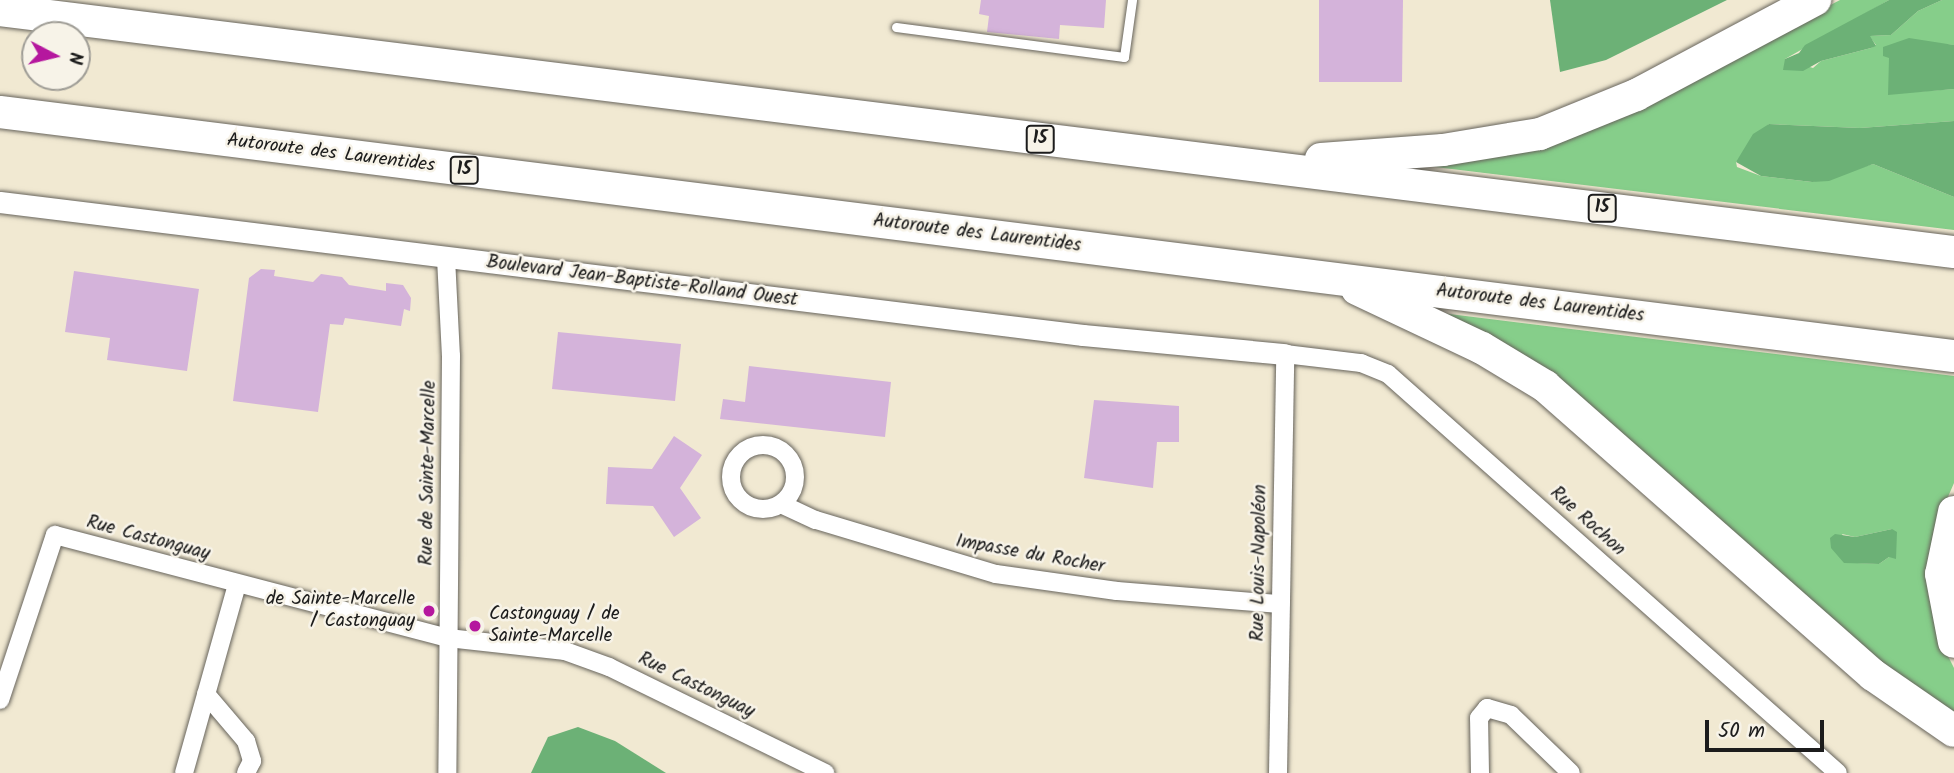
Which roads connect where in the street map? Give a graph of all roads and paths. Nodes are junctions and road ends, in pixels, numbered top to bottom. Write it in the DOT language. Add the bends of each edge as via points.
graph roads {
  1 [pos="1132,0"];
  2 [pos="1815,0"];
  3 [pos="0,10"];
  4 [pos="896,27"];
  5 [pos="0,112"];
  6 [pos="1250,164"];
  7 [pos="0,202"];
  8 [pos="1954,252"];
  9 [pos="446,258"];
  10 [pos="1334,278"];
  11 [pos="1284,355"];
  12 [pos="1954,356"];
  13 [pos="781,504"];
  14 [pos="1954,512"];
  15 [pos="237,585"];
  16 [pos="1280,604"];
  17 [pos="448,638"];
  18 [pos="1954,642"];
  19 [pos="206,694"];
  20 [pos="0,700"];
  21 [pos="1954,731"];
  22 [pos="184,773"];
  23 [pos="246,773"];
  24 [pos="447,773"];
  25 [pos="825,773"];
  26 [pos="1278,773"];
  27 [pos="1480,773"];
  28 [pos="1571,773"];
  29 [pos="1838,773"];
  1 -- 4 [label="lane" via="1124,57"];
  2 -- 6 [label="highway" via="1636,95 1540,134 1443,150"];
  3 -- 6 [label="highway, 15"];
  5 -- 10 [label="highway, Autoroute des Laurentides / 15"];
  6 -- 8 [label="highway, 15"];
  7 -- 9 [label="street, Boulevard Jean-Baptiste-Rolland Ouest"];
  9 -- 11 [label="street, Boulevard Jean-Baptiste-Rolland Ouest"];
  9 -- 17 [label="street, Rue de Sainte-Marcelle" via="451,356"];
  10 -- 12 [label="highway, Autoroute des Laurentides / 15"];
  10 -- 21 [label="highway" via="1482,348 1545,386 1873,675"];
  11 -- 16 [label="street, Rue Louis-Napoléon"];
  11 -- 29 [label="street, Rue Rochon" via="1362,363 1388,374"];
  13 -- 16 [label="street, Impasse du Rocher" via="829,524 996,574 1117,591"];
  14 -- 18 [label="highway" via="1941,574"];
  15 -- 17 [label="street, Rue Castonguay"];
  15 -- 19 [label="street"];
  15 -- 20 [label="street, Rue Castonguay" via="55,535"];
  16 -- 26 [label="street, Rue Louis-Napoléon"];
  17 -- 24 [label="street, Rue de Sainte-Marcelle"];
  17 -- 25 [label="street, Rue Castonguay" via="565,651 609,667"];
  19 -- 22 [label="street"];
  19 -- 23 [label="street" via="246,741 252,761"];
  27 -- 28 [label="street" via="1479,718 1487,708 1511,715"];
}
